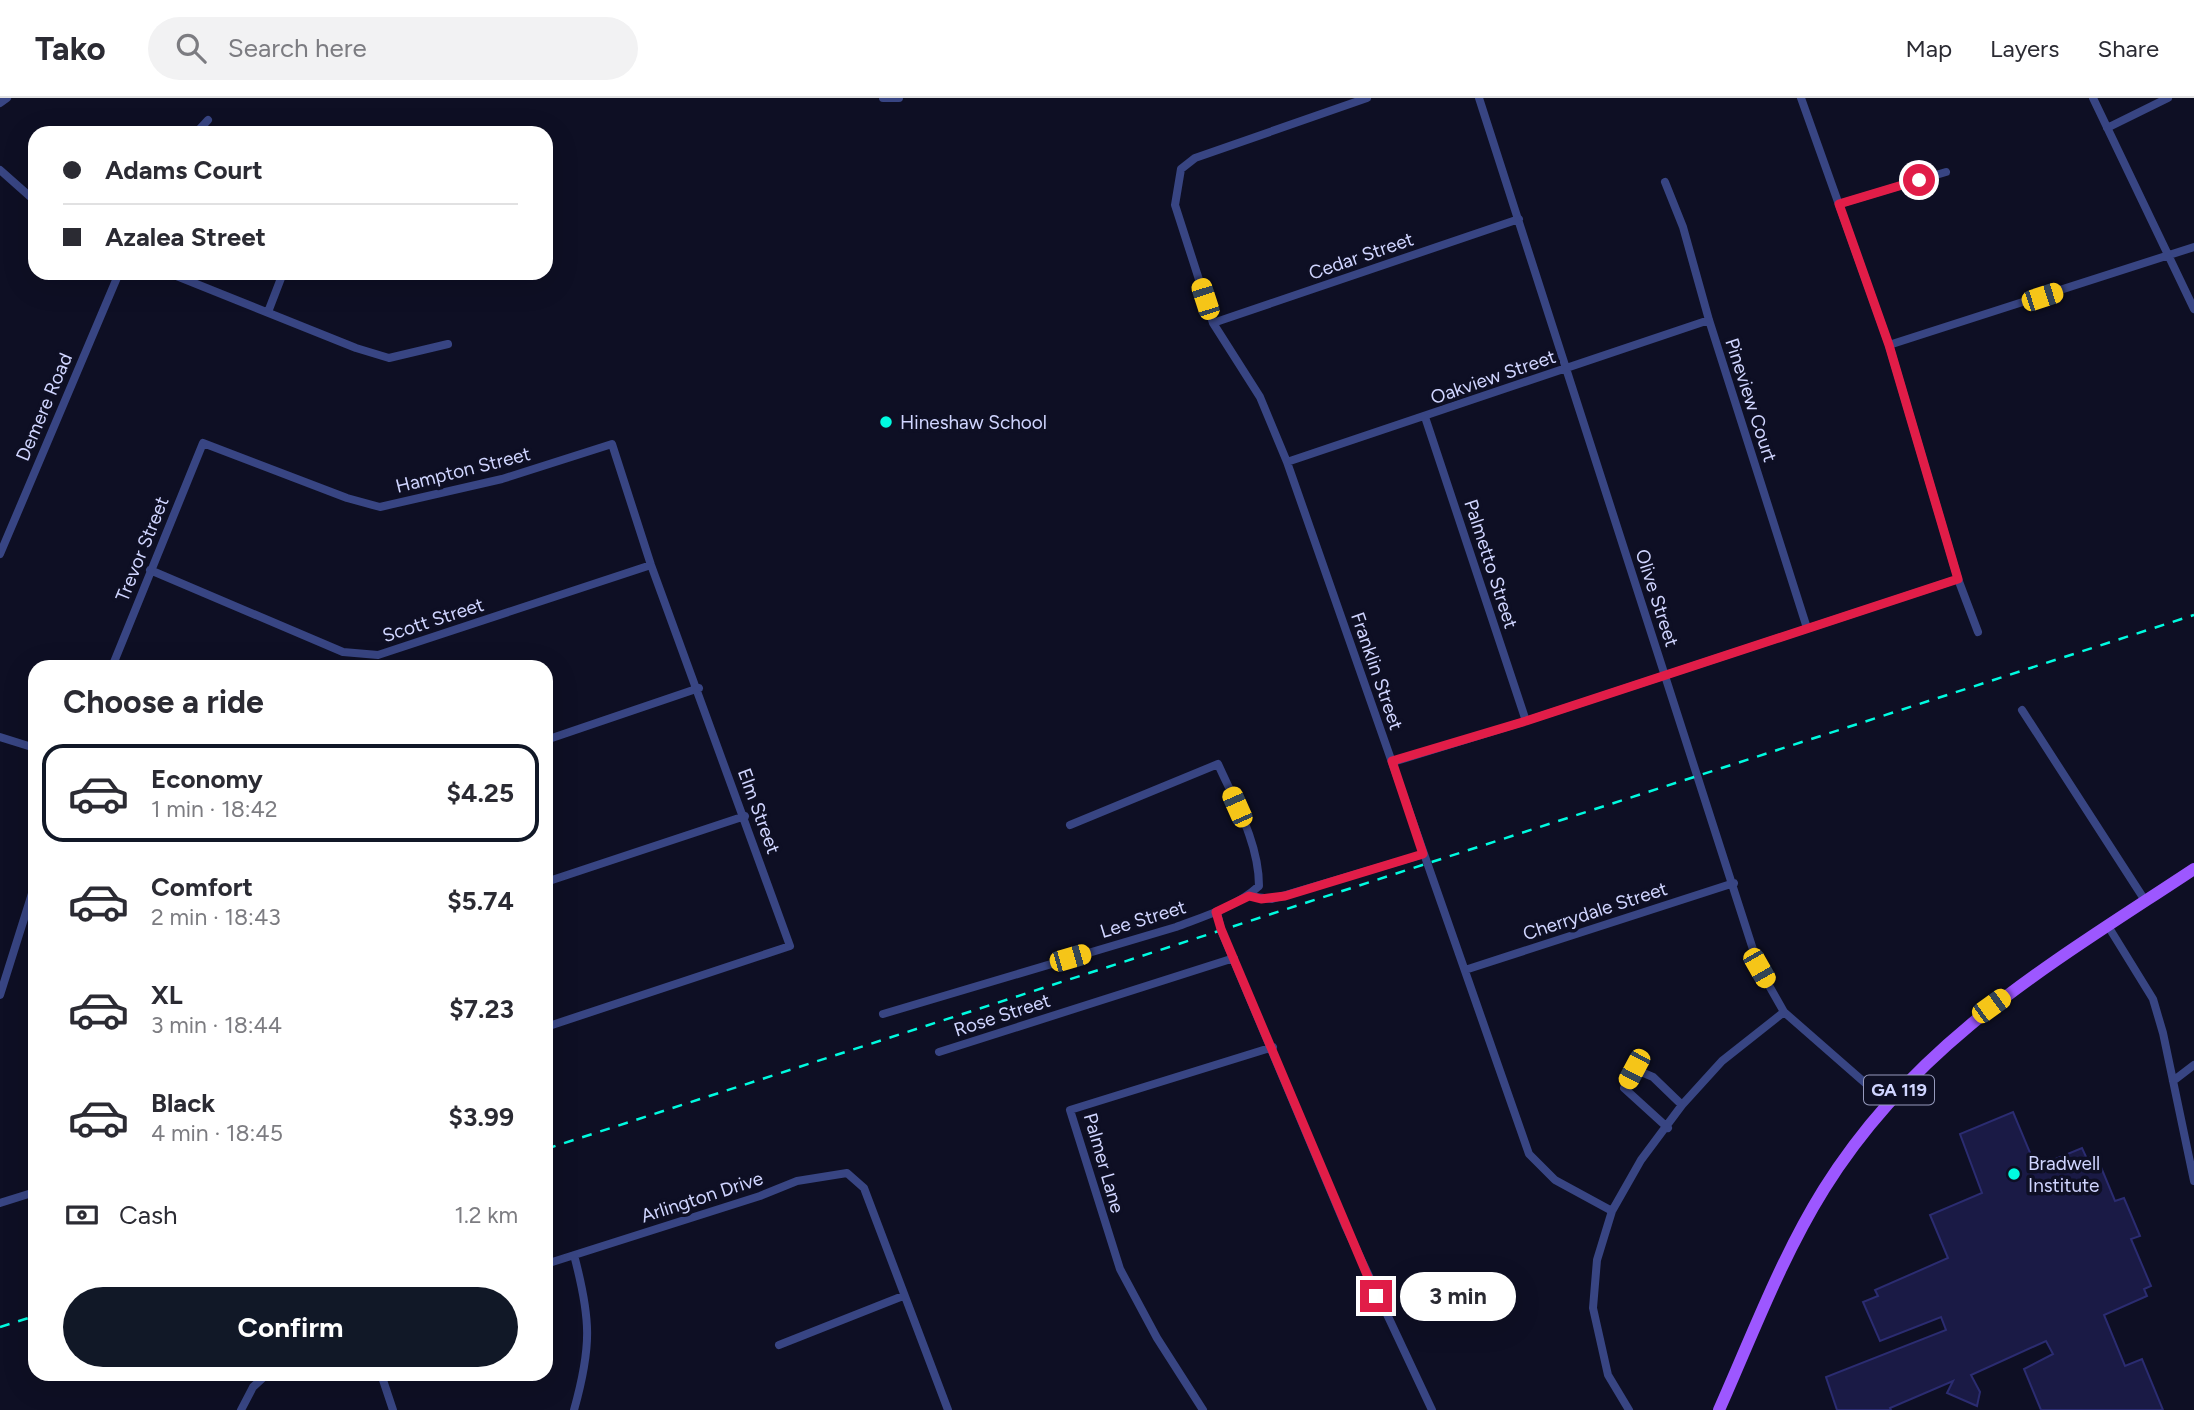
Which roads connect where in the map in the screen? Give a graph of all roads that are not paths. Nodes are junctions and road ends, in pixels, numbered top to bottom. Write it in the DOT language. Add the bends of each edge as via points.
graph roads {
  1 [pos="7,98"];
  2 [pos="883,98"];
  3 [pos="899,98"];
  4 [pos="1367,98"];
  5 [pos="1479,98"];
  6 [pos="1801,98"];
  7 [pos="2093,98"];
  8 [pos="2168,98"];
  9 [pos="0,103"];
  10 [pos="208,120"];
  11 [pos="202,126"];
  12 [pos="2107,128"];
  13 [pos="0,170"];
  14 [pos="1946,172"];
  15 [pos="1665,182"];
  16 [pos="28,195"];
  17 [pos="1839,204"];
  18 [pos="1519,219"];
  19 [pos="2194,247"];
  20 [pos="2167,256"];
  21 [pos="116,280"];
  22 [pos="187,280"];
  23 [pos="280,280"];
  24 [pos="2194,309"];
  25 [pos="268,312"];
  26 [pos="1709,320"];
  27 [pos="1213,323"];
  28 [pos="448,344"];
  29 [pos="1889,345"];
  30 [pos="1565,369"];
  31 [pos="1425,417"];
  32 [pos="203,443"];
  33 [pos="612,444"];
  34 [pos="1287,462"];
  35 [pos="0,554"];
  36 [pos="651,565"];
  37 [pos="150,570"];
  38 [pos="1958,579"];
  39 [pos="1807,628"];
  40 [pos="1978,632"];
  41 [pos="115,660"];
  42 [pos="1665,674"];
  43 [pos="699,688"];
  44 [pos="2022,710"];
  45 [pos="1526,721"];
  46 [pos="0,737"];
  47 [pos="553,738"];
  48 [pos="28,746"];
  49 [pos="1392,761"];
  50 [pos="745,816"];
  51 [pos="1070,825"];
  52 [pos="1423,854"];
  53 [pos="2194,869"];
  54 [pos="553,880"];
  55 [pos="1734,883"];
  56 [pos="1249,896"];
  57 [pos="2146,902"];
  58 [pos="28,906"];
  59 [pos="1216,912"];
  60 [pos="2108,926"];
  61 [pos="1234,958"];
  62 [pos="1465,970"];
  63 [pos="0,995"];
  64 [pos="1784,1012"];
  65 [pos="883,1014"];
  66 [pos="553,1025"];
  67 [pos="1273,1047"];
  68 [pos="940,1052"];
  69 [pos="2194,1065"];
  70 [pos="2174,1080"];
  71 [pos="1888,1103"];
  72 [pos="1682,1105"];
  73 [pos="1668,1128"];
  74 [pos="2194,1181"];
  75 [pos="28,1194"];
  76 [pos="0,1203"];
  77 [pos="1612,1212"];
  78 [pos="574,1255"];
  79 [pos="553,1262"];
  80 [pos="903,1296"];
  81 [pos="779,1345"];
  82 [pos="259,1381"];
  83 [pos="383,1381"];
  84 [pos="241,1410"];
  85 [pos="393,1410"];
  86 [pos="575,1410"];
  87 [pos="948,1410"];
  88 [pos="1203,1410"];
  89 [pos="1432,1410"];
  90 [pos="1629,1410"];
  91 [pos="1719,1410"];
  1 -- 9 [label="street"];
  2 -- 3 [label="street"];
  4 -- 27 [label="street, Franklin Street" via="1195,158 1181,169 1175,205"];
  5 -- 18 [label="street, Olive Street"];
  6 -- 17 [label="street"];
  7 -- 12 [label="street"];
  8 -- 12 [label="street"];
  10 -- 11 [label="street"];
  12 -- 20 [label="street"];
  13 -- 16 [label="street"];
  14 -- 17 [label="street"];
  15 -- 26 [label="street, Pineview Court"];
  17 -- 29 [label="street"];
  18 -- 27 [label="street, Cedar Street"];
  18 -- 30 [label="street, Olive Street"];
  19 -- 20 [label="street"];
  20 -- 24 [label="street"];
  20 -- 29 [label="street"];
  21 -- 35 [label="street, Demere Road"];
  22 -- 25 [label="street"];
  23 -- 25 [label="street"];
  25 -- 28 [label="street" via="389,358"];
  26 -- 30 [label="street, Oakview Street"];
  26 -- 39 [label="street, Pineview Court"];
  27 -- 34 [label="street, Franklin Street" via="1260,397"];
  29 -- 38 [label="street"];
  30 -- 31 [label="street, Oakview Street"];
  30 -- 42 [label="street, Olive Street"];
  31 -- 34 [label="street, Oakview Street"];
  31 -- 45 [label="street, Palmetto Street"];
  32 -- 33 [label="street, Hampton Street" via="380,508 502,479"];
  32 -- 37 [label="street, Trevor Street"];
  33 -- 36 [label="street, Elm Street"];
  34 -- 49 [label="street, Franklin Street"];
  36 -- 37 [label="street, Scott Street" via="379,655 343,652"];
  36 -- 43 [label="street, Elm Street"];
  37 -- 41 [label="street, Trevor Street"];
  38 -- 39 [label="street"];
  38 -- 40 [label="street"];
  39 -- 42 [label="street"];
  42 -- 45 [label="street"];
  42 -- 55 [label="street, Olive Street"];
  43 -- 47 [label="street"];
  43 -- 50 [label="street, Elm Street"];
  44 -- 57 [label="street"];
  45 -- 49 [label="street"];
  46 -- 48 [label="street"];
  49 -- 52 [label="street, Franklin Street"];
  50 -- 54 [label="street"];
  50 -- 66 [label="street, Elm Street" via="790,946"];
  51 -- 56 [label="street" via="1218,764 1247,828 1259,868 1259,886"];
  52 -- 56 [label="street, Lee Street" via="1285,896"];
  52 -- 62 [label="street, Franklin Street"];
  53 -- 57 [label="main road, GA 119"];
  55 -- 62 [label="street, Cherrydale Street"];
  55 -- 64 [label="street, Olive Street" via="1759,968"];
  56 -- 59 [label="street, Lee Street"];
  57 -- 60 [label="main road, GA 119"];
  58 -- 63 [label="street"];
  59 -- 61 [label="street"];
  59 -- 65 [label="street, Lee Street"];
  60 -- 70 [label="street" via="2153,999"];
  60 -- 71 [label="main road, GA 119" via="1973,1020"];
  61 -- 67 [label="street"];
  61 -- 68 [label="street, Rose Street"];
  62 -- 77 [label="street, Franklin Street" via="1529,1154 1555,1180"];
  64 -- 71 [label="street, Olive Street"];
  64 -- 72 [label="street" via="1722,1061"];
  67 -- 88 [label="street, Palmer Lane" via="1070,1110 1120,1269"];
  67 -- 89 [label="street" via="1345,1225"];
  69 -- 70 [label="street"];
  70 -- 74 [label="street"];
  71 -- 91 [label="main road, GA 119" via="1844,1159 1802,1226"];
  72 -- 73 [label="street"];
  72 -- 73 [label="street" via="1653,1077 1634,1069 1624,1088"];
  73 -- 77 [label="street" via="1641,1160"];
  75 -- 76 [label="street"];
  77 -- 90 [label="street" via="1597,1260 1593,1308 1608,1375"];
  78 -- 79 [label="street, Arlington Drive"];
  78 -- 80 [label="street, Arlington Drive" via="797,1181 847,1173 864,1188"];
  78 -- 86 [label="street" via="590,1328"];
  80 -- 81 [label="street"];
  80 -- 87 [label="street"];
  82 -- 84 [label="street"];
  83 -- 85 [label="street"];
}
